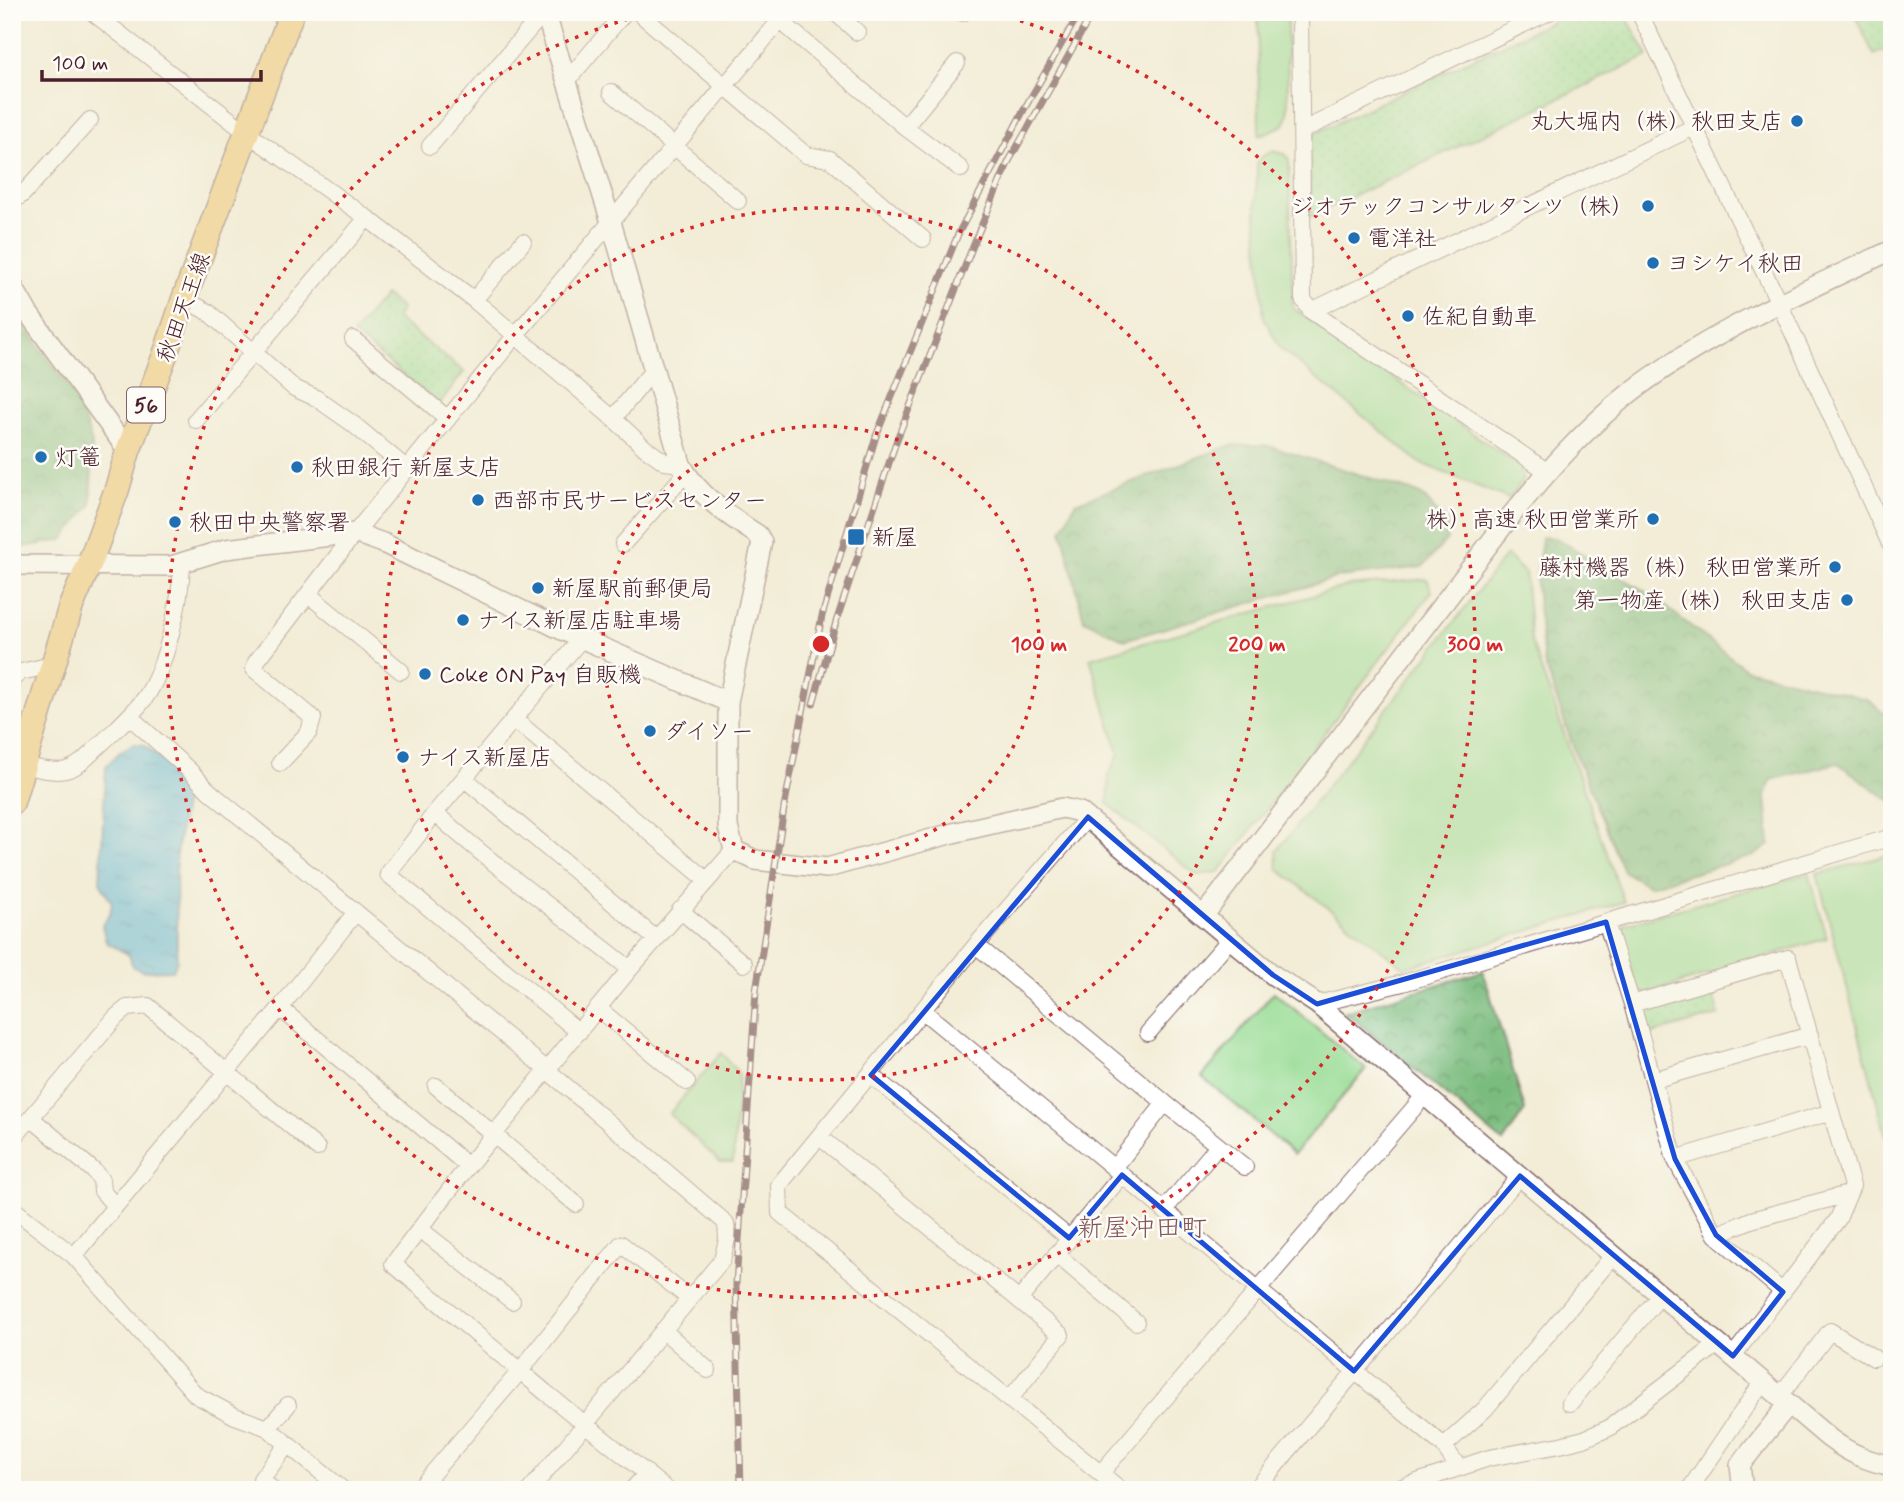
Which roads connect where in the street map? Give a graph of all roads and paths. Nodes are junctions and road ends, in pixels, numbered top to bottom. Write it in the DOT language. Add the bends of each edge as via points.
graph roads {
  1 [pos="92,12"];
  2 [pos="292,12"];
  3 [pos="545,12"];
  4 [pos="625,12"];
  5 [pos="638,12"];
  6 [pos="835,12"];
  7 [pos="1300,12"];
  8 [pos="1549,12"];
  9 [pos="1639,12"];
  10 [pos="779,15"];
  11 [pos="857,32"];
  12 [pos="957,63"];
  13 [pos="566,82"];
  14 [pos="726,87"];
  15 [pos="611,92"];
  16 [pos="90,120"];
  17 [pos="905,127"];
  18 [pos="1694,127"];
  19 [pos="1303,130"];
  20 [pos="247,134"];
  21 [pos="430,146"];
  22 [pos="675,146"];
  23 [pos="961,169"];
  24 [pos="12,201"];
  25 [pos="738,201"];
  26 [pos="368,218"];
  27 [pos="611,222"];
  28 [pos="923,239"];
  29 [pos="523,242"];
  30 [pos="1892,250"];
  31 [pos="12,285"];
  32 [pos="184,299"];
  33 [pos="474,300"];
  34 [pos="1779,303"];
  35 [pos="1311,311"];
  36 [pos="515,336"];
  37 [pos="354,339"];
  38 [pos="254,352"];
  39 [pos="654,369"];
  40 [pos="447,419"];
  41 [pos="613,419"];
  42 [pos="195,420"];
  43 [pos="128,451"];
  44 [pos="683,468"];
  45 [pos="407,469"];
  46 [pos="1548,472"];
  47 [pos="355,533"];
  48 [pos="623,544"];
  49 [pos="1892,548"];
  50 [pos="182,564"];
  51 [pos="12,565"];
  52 [pos="89,565"];
  53 [pos="309,595"];
  54 [pos="582,638"];
  55 [pos="52,665"];
  56 [pos="401,671"];
  57 [pos="12,680"];
  58 [pos="727,702"];
  59 [pos="130,716"];
  60 [pos="515,720"];
  61 [pos="280,763"];
  62 [pos="23,765"];
  63 [pos="465,779"];
  64 [pos="12,802"];
  65 [pos="435,813"];
  66 [pos="1088,817"];
  67 [pos="1892,837"];
  68 [pos="734,850"];
  69 [pos="707,880"];
  70 [pos="680,910"];
  71 [pos="356,912"];
  72 [pos="1204,915"];
  73 [pos="1606,922"];
  74 [pos="1231,938"];
  75 [pos="656,939"];
  76 [pos="976,945"];
  77 [pos="744,964"];
  78 [pos="630,969"];
  79 [pos="1317,1004"];
  80 [pos="1632,1004"];
  81 [pos="280,1008"];
  82 [pos="599,1009"];
  83 [pos="923,1011"];
  84 [pos="579,1032"];
  85 [pos="1149,1033"];
  86 [pos="1810,1035"];
  87 [pos="547,1070"];
  88 [pos="225,1072"];
  89 [pos="871,1075"];
  90 [pos="1653,1080"];
  91 [pos="687,1082"];
  92 [pos="436,1086"];
  93 [pos="1425,1095"];
  94 [pos="1165,1104"];
  95 [pos="1831,1112"];
  96 [pos="31,1118"];
  97 [pos="495,1135"];
  98 [pos="820,1137"];
  99 [pos="12,1140"];
  100 [pos="1218,1146"];
  101 [pos="317,1148"];
  102 [pos="1675,1159"];
  103 [pos="468,1166"];
  104 [pos="1245,1167"];
  105 [pos="1118,1172"];
  106 [pos="1520,1176"];
  107 [pos="1848,1194"];
  108 [pos="576,1204"];
  109 [pos="115,1206"];
  110 [pos="12,1208"];
  111 [pos="1164,1210"];
  112 [pos="421,1230"];
  113 [pos="1716,1235"];
  114 [pos="1069,1238"];
  115 [pos="1056,1254"];
  116 [pos="74,1255"];
  117 [pos="1613,1256"];
  118 [pos="1258,1290"];
  119 [pos="1783,1292"];
  120 [pos="1659,1297"];
  121 [pos="690,1299"];
  122 [pos="1019,1300"];
  123 [pos="512,1301"];
  124 [pos="1136,1322"];
  125 [pos="663,1330"];
  126 [pos="1726,1350"];
  127 [pos="1874,1358"];
  128 [pos="521,1370"];
  129 [pos="708,1370"];
  130 [pos="1354,1371"];
  131 [pos="1763,1381"];
  132 [pos="1009,1400"];
  133 [pos="1784,1401"];
  134 [pos="1570,1403"];
  135 [pos="288,1405"];
  136 [pos="586,1424"];
  137 [pos="268,1428"];
  138 [pos="288,1444"];
  139 [pos="1444,1446"];
  140 [pos="1892,1466"];
  141 [pos="1458,1467"];
  142 [pos="647,1473"];
  143 [pos="1101,1473"];
  144 [pos="1415,1486"];
  145 [pos="273,1490"];
  146 [pos="343,1490"];
  147 [pos="418,1490"];
  148 [pos="530,1490"];
  149 [pos="632,1490"];
  150 [pos="667,1490"];
  151 [pos="1121,1490"];
  152 [pos="1255,1490"];
  153 [pos="1393,1490"];
  154 [pos="1689,1490"];
  155 [pos="1743,1490"];
  1 -- 20 [label="street"];
  2 -- 20 [label="main road, 秋田天王線 / 56"];
  3 -- 13 [label="street"];
  3 -- 21 [label="street"];
  4 -- 13 [label="street"];
  5 -- 14 [label="street"];
  6 -- 11 [label="street"];
  7 -- 19 [label="street"];
  8 -- 19 [label="street"];
  9 -- 18 [label="street"];
  10 -- 14 [label="street"];
  10 -- 17 [label="street"];
  12 -- 17 [label="street"];
  13 -- 27 [label="street"];
  14 -- 22 [label="street"];
  14 -- 28 [label="street" via="806,155 830,159"];
  15 -- 22 [label="street"];
  16 -- 24 [label="street" via="23,195"];
  17 -- 23 [label="street"];
  18 -- 34 [label="street"];
  18 -- 35 [label="street"];
  19 -- 35 [label="street" via="1303,299"];
  20 -- 26 [label="street"];
  20 -- 32 [label="main road, 秋田天王線 / 56"];
  22 -- 25 [label="street"];
  22 -- 27 [label="street"];
  26 -- 33 [label="street"];
  26 -- 38 [label="street"];
  27 -- 36 [label="street"];
  27 -- 39 [label="street"];
  29 -- 33 [label="street"];
  30 -- 34 [label="street"];
  31 -- 43 [label="street"];
  32 -- 38 [label="street" via="208,312"];
  32 -- 43 [label="main road, 秋田天王線 / 56"];
  33 -- 36 [label="street"];
  34 -- 46 [label="street" via="1692,350 1630,393"];
  34 -- 49 [label="street"];
  35 -- 46 [label="street"];
  36 -- 40 [label="street"];
  36 -- 41 [label="street"];
  37 -- 40 [label="street"];
  38 -- 42 [label="street"];
  38 -- 45 [label="street" via="294,388 353,424"];
  39 -- 41 [label="street"];
  39 -- 44 [label="street"];
  40 -- 45 [label="street"];
  41 -- 44 [label="street" via="645,448"];
  43 -- 52 [label="main road, 秋田天王線 / 56"];
  44 -- 48 [label="street"];
  44 -- 58 [label="street" via="715,503 762,542"];
  45 -- 47 [label="street"];
  46 -- 72 [label="street"];
  47 -- 50 [label="street" via="226,549"];
  47 -- 53 [label="street"];
  47 -- 54 [label="street"];
  50 -- 52 [label="street"];
  50 -- 59 [label="street" via="158,676"];
  51 -- 52 [label="street"];
  52 -- 55 [label="main road, 秋田天王線 / 56"];
  53 -- 56 [label="street"];
  53 -- 61 [label="street" via="254,669 313,718 309,732"];
  54 -- 58 [label="street"];
  54 -- 60 [label="street"];
  55 -- 57 [label="street" via="21,672"];
  55 -- 62 [label="main road, 秋田天王線 / 56"];
  58 -- 68 [label="street" via="728,827"];
  59 -- 62 [label="street" via="79,765 64,770"];
  59 -- 71 [label="street" via="209,792"];
  60 -- 63 [label="street"];
  60 -- 69 [label="street"];
  62 -- 64 [label="main road, 秋田天王線 / 56"];
  63 -- 65 [label="street"];
  63 -- 75 [label="street"];
  65 -- 78 [label="street"];
  65 -- 84 [label="street" via="388,874"];
  66 -- 68 [label="street" via="1062,808 827,868 755,860"];
  66 -- 72 [label="street"];
  66 -- 76 [label="street"];
  67 -- 73 [label="street"];
  68 -- 69 [label="street"];
  69 -- 70 [label="street"];
  70 -- 75 [label="street"];
  70 -- 77 [label="street"];
  71 -- 81 [label="street"];
  71 -- 87 [label="street"];
  72 -- 74 [label="street"];
  73 -- 79 [label="street" via="1403,984"];
  73 -- 80 [label="street"];
  74 -- 79 [label="street" via="1273,975"];
  74 -- 85 [label="street"];
  75 -- 78 [label="street"];
  76 -- 83 [label="street"];
  76 -- 94 [label="street"];
  78 -- 82 [label="street"];
  79 -- 93 [label="street"];
  80 -- 86 [label="street" via="1788,958"];
  80 -- 90 [label="street"];
  81 -- 88 [label="street"];
  81 -- 103 [label="street"];
  82 -- 84 [label="street"];
  82 -- 91 [label="street"];
  83 -- 89 [label="street"];
  83 -- 105 [label="street"];
  84 -- 87 [label="street"];
  86 -- 90 [label="street"];
  86 -- 95 [label="street"];
  87 -- 97 [label="street"];
  87 -- 121 [label="street" via="726,1223 722,1260"];
  88 -- 96 [label="street" via="148,1006 127,1008"];
  88 -- 101 [label="street"];
  88 -- 109 [label="street"];
  89 -- 98 [label="street"];
  89 -- 114 [label="street"];
  90 -- 102 [label="street"];
  92 -- 97 [label="street"];
  93 -- 106 [label="street"];
  93 -- 118 [label="street"];
  94 -- 100 [label="street"];
  94 -- 105 [label="street"];
  95 -- 102 [label="street"];
  95 -- 107 [label="street" via="1852,1186"];
  96 -- 99 [label="street"];
  96 -- 109 [label="street" via="94,1171"];
  97 -- 103 [label="street"];
  97 -- 108 [label="street"];
  98 -- 122 [label="street"];
  98 -- 132 [label="street" via="779,1185 780,1213"];
  100 -- 104 [label="street"];
  100 -- 111 [label="street"];
  102 -- 113 [label="street"];
  103 -- 112 [label="street"];
  105 -- 111 [label="street"];
  105 -- 114 [label="street"];
  106 -- 117 [label="street"];
  106 -- 130 [label="street"];
  107 -- 113 [label="street" via="1751,1220"];
  107 -- 119 [label="street" via="1838,1219"];
  109 -- 116 [label="street"];
  110 -- 116 [label="street"];
  111 -- 118 [label="street"];
  112 -- 123 [label="street"];
  112 -- 128 [label="street" via="393,1264"];
  113 -- 119 [label="street"];
  114 -- 115 [label="street"];
  115 -- 122 [label="street"];
  115 -- 124 [label="street"];
  116 -- 137 [label="street" via="196,1395"];
  117 -- 120 [label="street"];
  117 -- 139 [label="street" via="1485,1409"];
  118 -- 130 [label="street"];
  118 -- 143 [label="street"];
  119 -- 126 [label="street"];
  120 -- 126 [label="street"];
  120 -- 134 [label="street"];
  121 -- 125 [label="street"];
  121 -- 128 [label="street" via="621,1244"];
  122 -- 132 [label="street" via="1062,1335"];
  125 -- 129 [label="street"];
  125 -- 136 [label="street"];
  126 -- 131 [label="street"];
  126 -- 141 [label="street" via="1609,1428 1584,1439"];
  127 -- 133 [label="street" via="1830,1331"];
  128 -- 136 [label="street"];
  128 -- 147 [label="street"];
  130 -- 139 [label="street"];
  130 -- 152 [label="street"];
  131 -- 133 [label="street"];
  131 -- 154 [label="street"];
  132 -- 143 [label="street"];
  133 -- 140 [label="street" via="1849,1452"];
  133 -- 155 [label="street" via="1740,1465"];
  135 -- 137 [label="street"];
  136 -- 142 [label="street"];
  136 -- 148 [label="street"];
  137 -- 138 [label="street"];
  138 -- 145 [label="street" via="261,1479"];
  138 -- 146 [label="street"];
  139 -- 141 [label="street"];
  141 -- 144 [label="street"];
  142 -- 149 [label="street"];
  142 -- 150 [label="street"];
  143 -- 151 [label="street"];
  144 -- 153 [label="street"];
}
